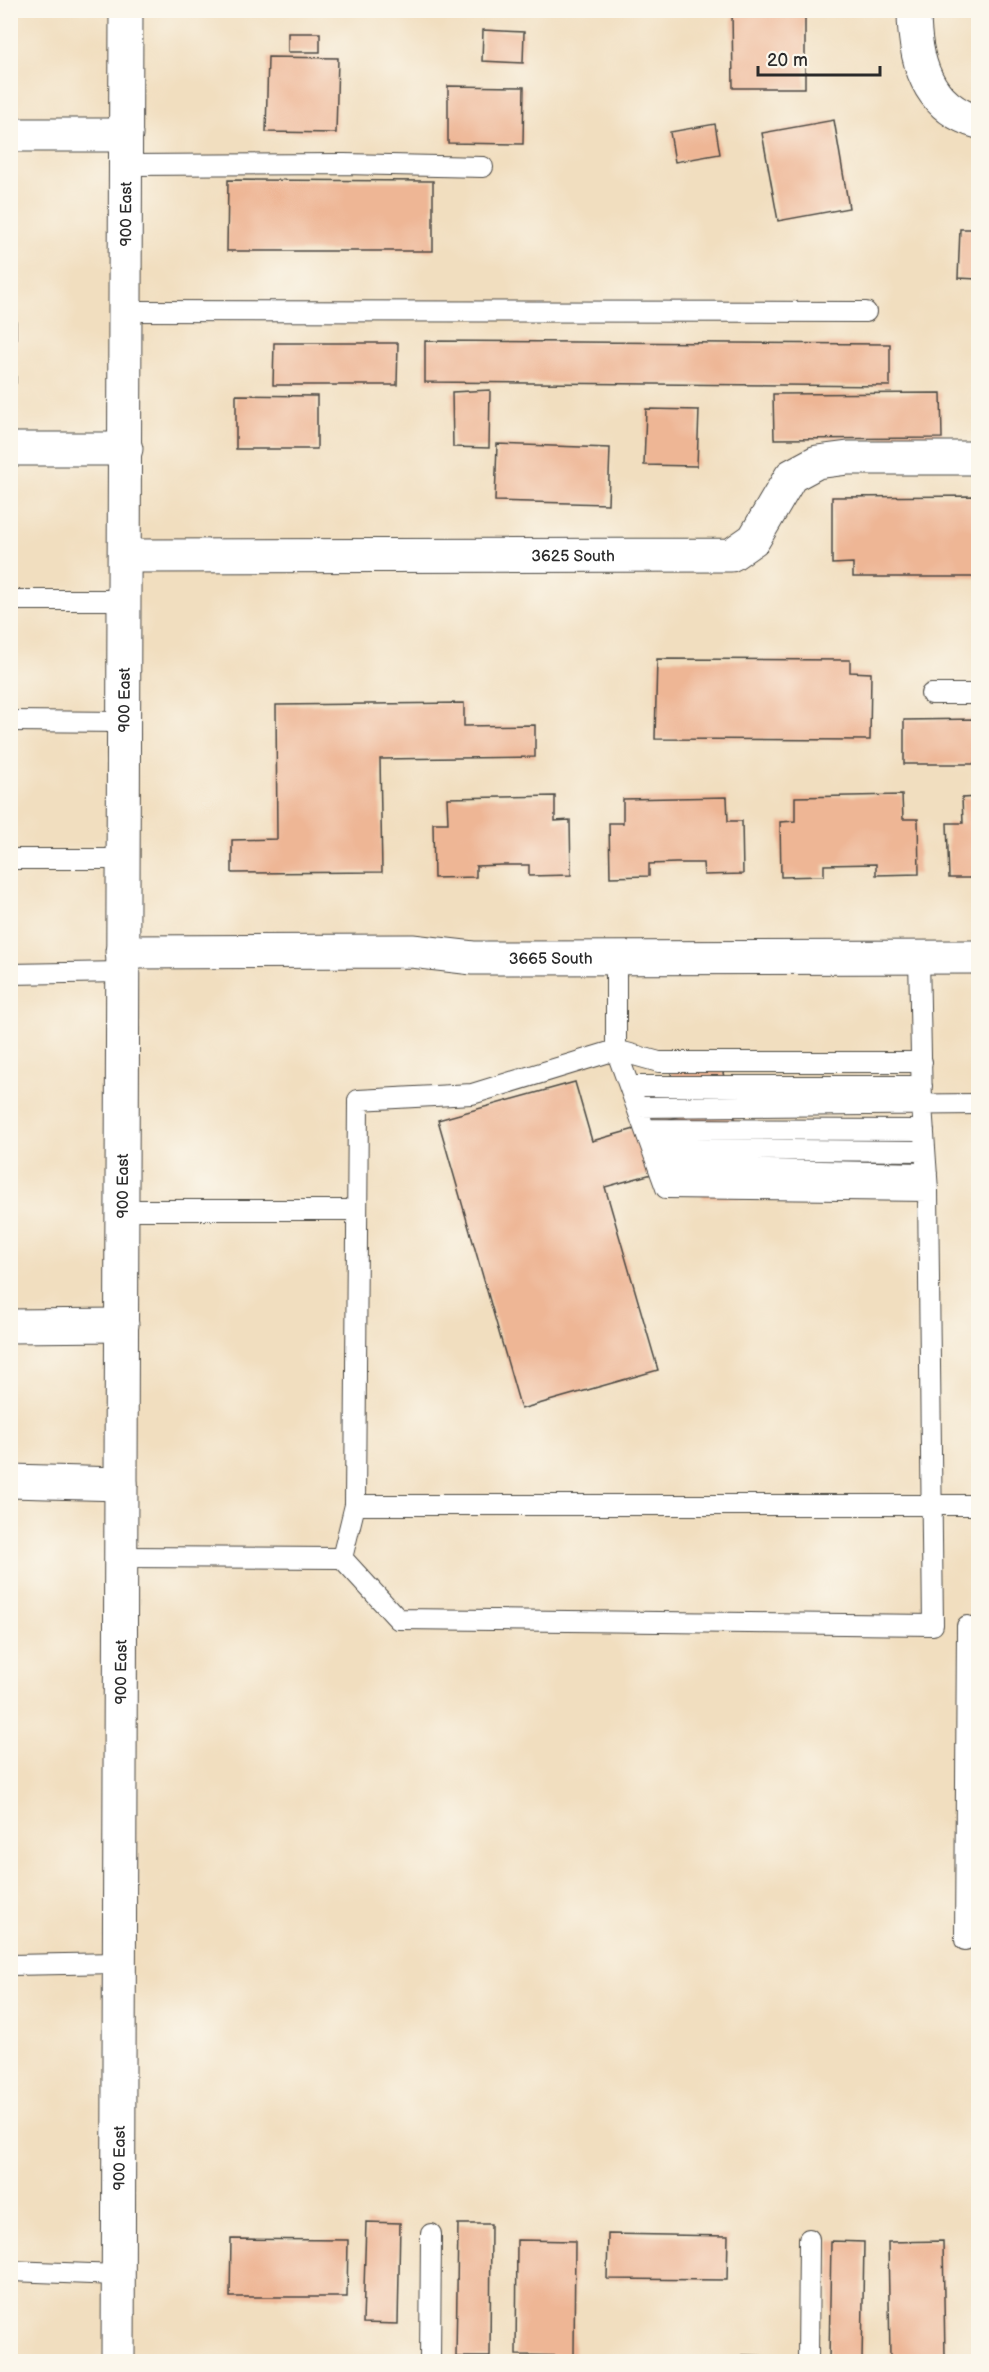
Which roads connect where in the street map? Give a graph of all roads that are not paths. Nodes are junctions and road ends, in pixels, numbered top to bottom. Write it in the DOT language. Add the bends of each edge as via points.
graph roads {
  1 [pos="126,10"];
  2 [pos="914,10"];
  3 [pos="978,122"];
  4 [pos="10,135"];
  5 [pos="126,150"];
  6 [pos="483,166"];
  7 [pos="125,311"];
  8 [pos="866,312"];
  9 [pos="10,449"];
  10 [pos="126,449"];
  11 [pos="978,458"];
  12 [pos="125,556"];
  13 [pos="10,600"];
  14 [pos="125,600"];
  15 [pos="932,694"];
  16 [pos="978,694"];
  17 [pos="10,721"];
  18 [pos="124,722"];
  19 [pos="10,859"];
  20 [pos="123,859"];
  21 [pos="919,957"];
  22 [pos="978,957"];
  23 [pos="616,958"];
  24 [pos="122,962"];
  25 [pos="10,974"];
  26 [pos="616,1050"];
  27 [pos="922,1062"];
  28 [pos="629,1086"];
  29 [pos="922,1095"];
  30 [pos="978,1104"];
  31 [pos="637,1107"];
  32 [pos="645,1129"];
  33 [pos="924,1130"];
  34 [pos="652,1149"];
  35 [pos="925,1151"];
  36 [pos="927,1182"];
  37 [pos="122,1210"];
  38 [pos="357,1210"];
  39 [pos="122,1325"];
  40 [pos="10,1326"];
  41 [pos="10,1481"];
  42 [pos="121,1484"];
  43 [pos="931,1504"];
  44 [pos="355,1505"];
  45 [pos="978,1505"];
  46 [pos="120,1557"];
  47 [pos="342,1558"];
  48 [pos="933,1625"];
  49 [pos="973,1626"];
  50 [pos="964,1940"];
  51 [pos="119,1963"];
  52 [pos="10,1965"];
  53 [pos="431,2234"];
  54 [pos="809,2239"];
  55 [pos="10,2271"];
  56 [pos="118,2275"];
  57 [pos="118,2361"];
  58 [pos="430,2361"];
  59 [pos="808,2361"];
  1 -- 5 [label="street, 900 East"];
  2 -- 3 [label="street" via="918,59 932,91 957,114"];
  4 -- 5 [label="street"];
  5 -- 6 [label="lane" via="344,164"];
  5 -- 7 [label="street, 900 East"];
  7 -- 8 [label="lane"];
  7 -- 10 [label="street, 900 East"];
  9 -- 10 [label="street"];
  10 -- 12 [label="street, 900 East"];
  11 -- 12 [label="street, 3625 South" via="848,458 817,462 791,476 753,539 731,555"];
  12 -- 14 [label="street, 900 East"];
  13 -- 14 [label="lane"];
  14 -- 18 [label="street, 900 East"];
  15 -- 16 [label="lane"];
  17 -- 18 [label="lane"];
  18 -- 20 [label="street, 900 East"];
  19 -- 20 [label="lane"];
  20 -- 24 [label="street, 900 East"];
  21 -- 22 [label="street, 3665 South"];
  21 -- 23 [label="street, 3665 South"];
  21 -- 27 [label="lane"];
  23 -- 24 [label="street, 3665 South" via="473,957 412,951"];
  23 -- 26 [label="lane"];
  24 -- 25 [label="lane"];
  24 -- 37 [label="street, 900 East"];
  26 -- 27 [label="lane" via="659,1062"];
  26 -- 28 [label="lane"];
  26 -- 38 [label="lane" via="472,1094 358,1100"];
  27 -- 29 [label="lane"];
  28 -- 29 [label="lane"];
  28 -- 31 [label="lane"];
  29 -- 30 [label="lane"];
  29 -- 31 [label="lane"];
  29 -- 33 [label="lane"];
  31 -- 32 [label="lane"];
  32 -- 33 [label="lane"];
  32 -- 34 [label="lane"];
  33 -- 35 [label="lane"];
  34 -- 35 [label="lane"];
  34 -- 36 [label="lane" via="659,1168"];
  35 -- 36 [label="lane"];
  36 -- 43 [label="lane"];
  37 -- 38 [label="lane"];
  37 -- 39 [label="street, 900 East"];
  38 -- 44 [label="lane"];
  39 -- 40 [label="street"];
  39 -- 42 [label="street, 900 East"];
  41 -- 42 [label="street"];
  42 -- 46 [label="street, 900 East"];
  43 -- 44 [label="lane"];
  43 -- 45 [label="lane"];
  43 -- 48 [label="lane"];
  44 -- 47 [label="lane"];
  46 -- 47 [label="lane"];
  46 -- 51 [label="street, 900 East"];
  47 -- 48 [label="lane" via="398,1619"];
  48 -- 49 [label="lane"];
  49 -- 50 [label="lane"];
  51 -- 52 [label="lane"];
  51 -- 56 [label="street, 900 East"];
  53 -- 58 [label="lane"];
  54 -- 59 [label="lane"];
  55 -- 56 [label="lane"];
  56 -- 57 [label="street, 900 East"];
}
